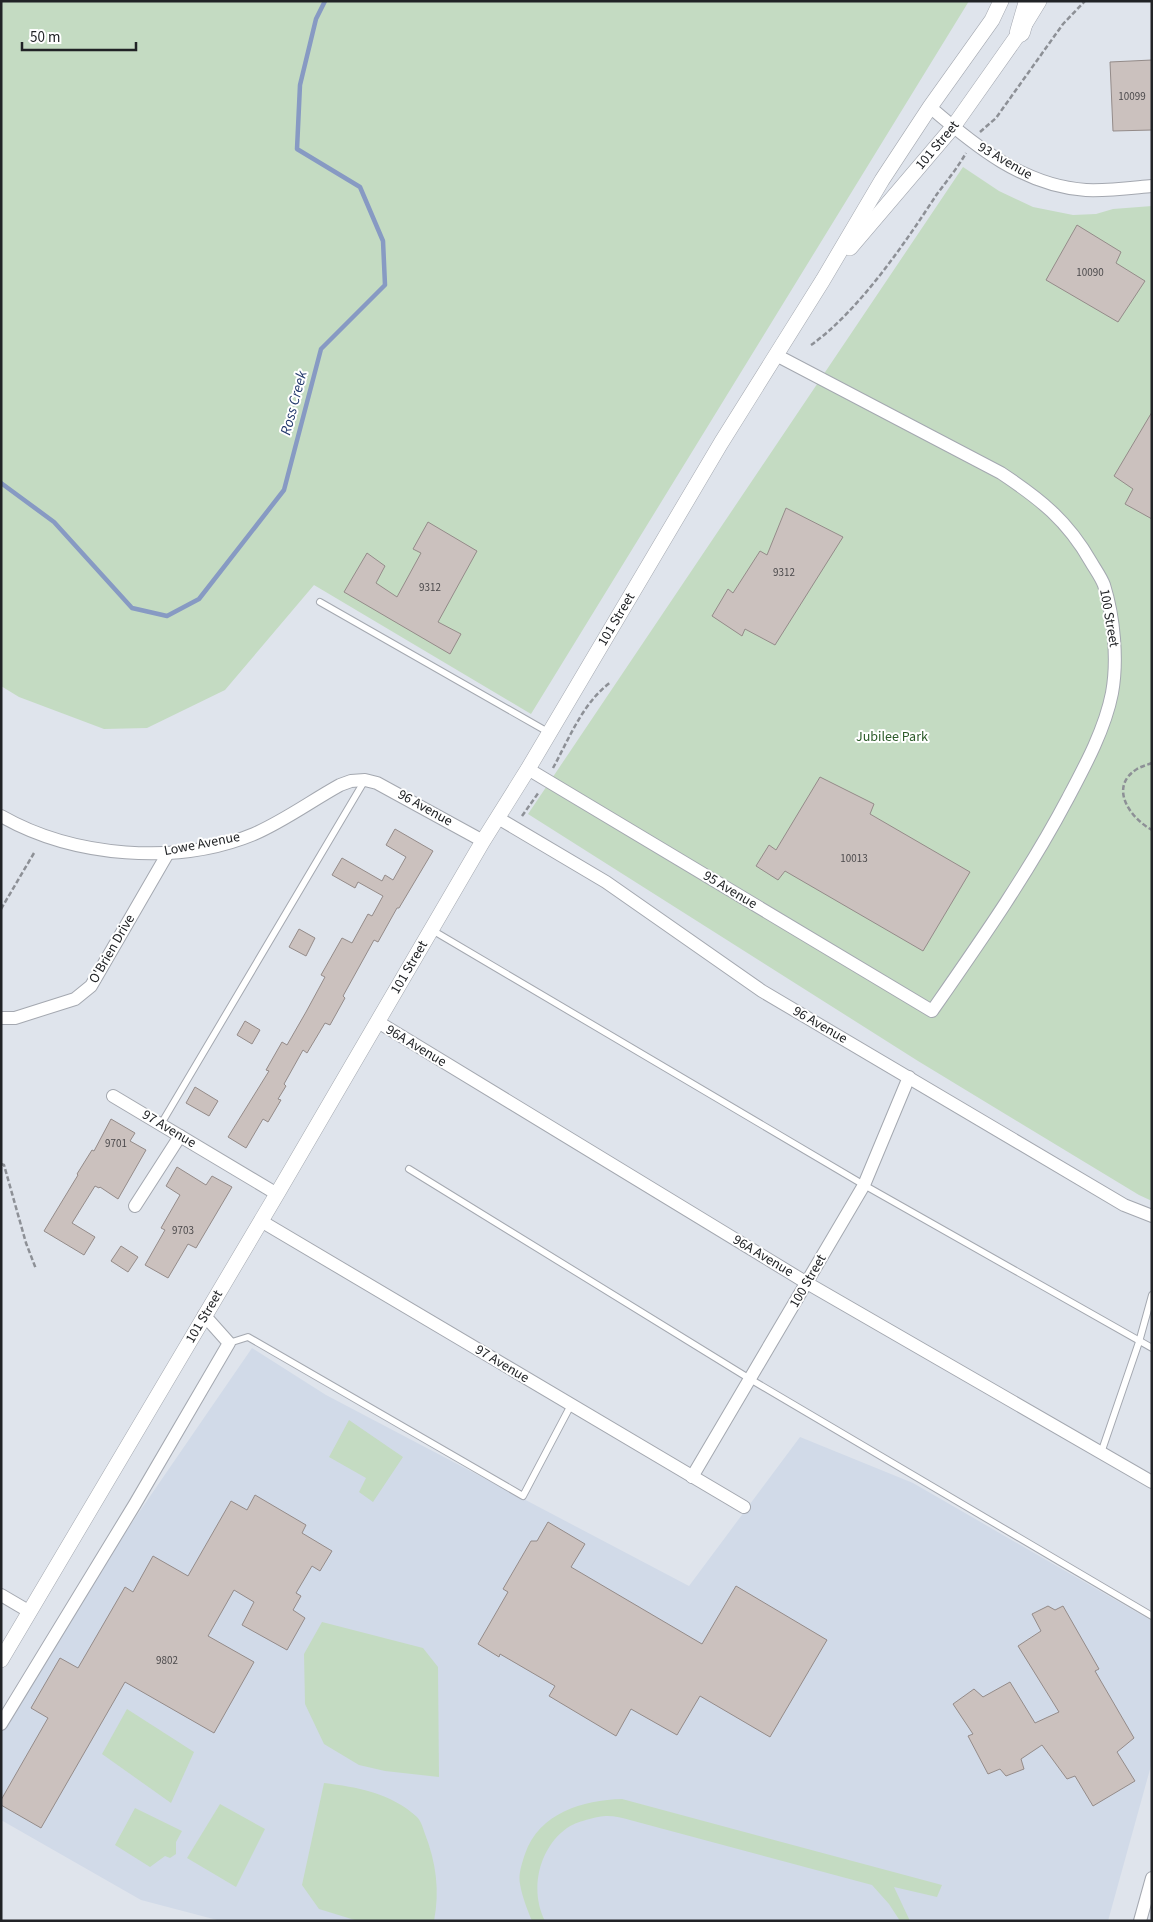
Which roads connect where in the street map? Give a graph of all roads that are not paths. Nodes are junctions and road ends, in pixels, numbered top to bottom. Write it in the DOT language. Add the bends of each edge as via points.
graph roads {
  1 [pos="1001,1"];
  2 [pos="1029,1"];
  3 [pos="1039,1"];
  4 [pos="1020,32"];
  5 [pos="930,107"];
  6 [pos="953,127"];
  7 [pos="1152,186"];
  8 [pos="823,280"];
  9 [pos="776,355"];
  10 [pos="320,602"];
  11 [pos="550,733"];
  12 [pos="528,769"];
  13 [pos="365,780"];
  14 [pos="1,816"];
  15 [pos="498,818"];
  16 [pos="483,841"];
  17 [pos="168,853"];
  18 [pos="431,929"];
  19 [pos="932,1012"];
  20 [pos="1,1018"];
  21 [pos="378,1022"];
  22 [pos="909,1077"];
  23 [pos="113,1096"];
  24 [pos="160,1124"];
  25 [pos="180,1136"];
  26 [pos="409,1169"];
  27 [pos="864,1185"];
  28 [pos="277,1194"];
  29 [pos="135,1206"];
  30 [pos="1152,1216"];
  31 [pos="261,1221"];
  32 [pos="807,1283"];
  33 [pos="1152,1295"];
  34 [pos="204,1316"];
  35 [pos="1139,1342"];
  36 [pos="229,1343"];
  37 [pos="1152,1348"];
  38 [pos="750,1379"];
  39 [pos="571,1405"];
  40 [pos="1101,1453"];
  41 [pos="692,1476"];
  42 [pos="1152,1482"];
  43 [pos="744,1507"];
  44 [pos="1,1595"];
  45 [pos="30,1612"];
  46 [pos="1152,1616"];
  47 [pos="1,1660"];
  48 [pos="1,1724"];
  49 [pos="1152,1878"];
  50 [pos="1140,1921"];
  1 -- 5 [label="street, 101 Street" via="992,20"];
  2 -- 4 [label="main road"];
  3 -- 4 [label="street, 101 Street"];
  4 -- 6 [label="street, 101 Street"];
  5 -- 6 [label="street, 93 Avenue"];
  5 -- 8 [label="street, 101 Street"];
  6 -- 7 [label="street, 93 Avenue" via="1000,161 1045,182 1088,190"];
  6 -- 8 [label="street, 101 Street"];
  8 -- 9 [label="street, 101 Street"];
  9 -- 11 [label="street, 101 Street"];
  9 -- 19 [label="street, 100 Street" via="1001,473 1034,495 1059,517 1077,539 1104,584 1115,643 1115,670 1112,695 1092,753 1044,843"];
  10 -- 11 [label="lane"];
  11 -- 12 [label="street, 101 Street"];
  12 -- 15 [label="street, 101 Street"];
  12 -- 19 [label="street, 95 Avenue"];
  13 -- 16 [label="street, 96 Avenue" via="390,789"];
  13 -- 17 [label="street, Lowe Avenue" via="340,784 273,825 252,834 211,846"];
  13 -- 24 [label="lane"];
  14 -- 17 [label="street, Lowe Avenue" via="46,836 92,848"];
  15 -- 16 [label="street, 101 Street"];
  15 -- 22 [label="street, 96 Avenue" via="606,882 762,991"];
  16 -- 18 [label="street, 101 Street"];
  17 -- 20 [label="street, O'Brien Drive" via="84,994 15,1018"];
  18 -- 21 [label="street, 101 Street"];
  18 -- 27 [label="lane"];
  21 -- 28 [label="street, 101 Street"];
  21 -- 32 [label="street, 96A Avenue"];
  22 -- 27 [label="street, 100 Street"];
  22 -- 30 [label="street, 96 Avenue" via="1124,1205"];
  23 -- 24 [label="street, 97 Avenue"];
  24 -- 25 [label="street, 97 Avenue"];
  25 -- 28 [label="street, 97 Avenue"];
  25 -- 29 [label="street"];
  26 -- 38 [label="lane"];
  27 -- 32 [label="street, 100 Street"];
  27 -- 35 [label="lane"];
  28 -- 31 [label="street, 101 Street"];
  31 -- 34 [label="street, 101 Street"];
  31 -- 39 [label="street, 97 Avenue"];
  32 -- 38 [label="street, 100 Street"];
  32 -- 40 [label="street, 96A Avenue"];
  33 -- 35 [label="lane"];
  34 -- 36 [label="street"];
  34 -- 45 [label="street, 101 Street"];
  35 -- 37 [label="lane"];
  35 -- 40 [label="lane"];
  36 -- 39 [label="lane" via="248,1337 523,1496"];
  36 -- 48 [label="street"];
  38 -- 41 [label="street, 100 Street"];
  38 -- 46 [label="lane"];
  39 -- 41 [label="street, 97 Avenue"];
  40 -- 42 [label="street, 96A Avenue"];
  41 -- 43 [label="street, 97 Avenue"];
  44 -- 45 [label="street"];
  45 -- 47 [label="street, 101 Street"];
  49 -- 50 [label="street"];
}
